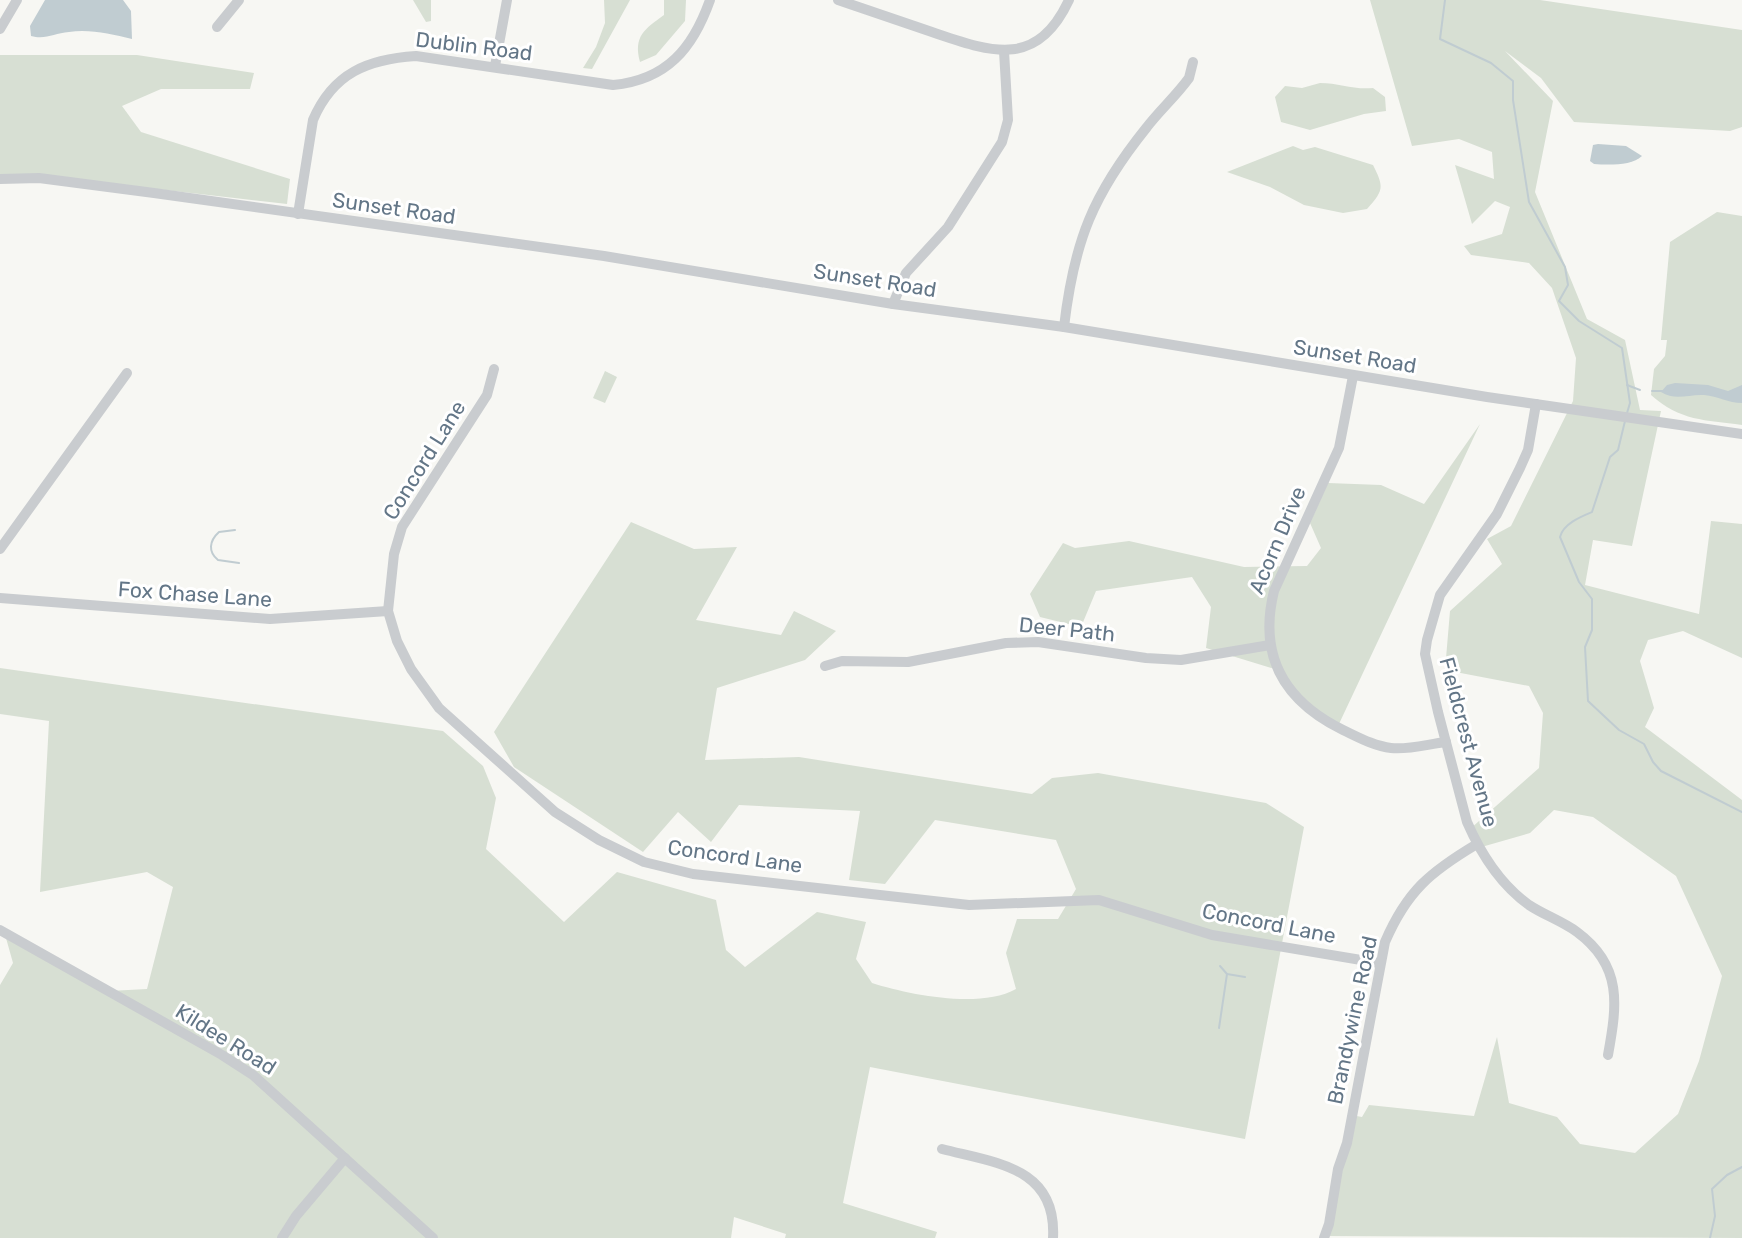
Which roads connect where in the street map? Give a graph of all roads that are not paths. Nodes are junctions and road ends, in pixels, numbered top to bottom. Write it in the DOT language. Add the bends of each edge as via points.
graph roads {
  1 [pos="17,0"];
  2 [pos="239,0"];
  3 [pos="507,0"];
  4 [pos="710,0"];
  5 [pos="838,0"];
  6 [pos="1069,0"];
  7 [pos="867,5"];
  8 [pos="217,27"];
  9 [pos="0,28"];
  10 [pos="1004,51"];
  11 [pos="1193,62"];
  12 [pos="495,66"];
  13 [pos="0,179"];
  14 [pos="298,214"];
  15 [pos="893,304"];
  16 [pos="1064,327"];
  17 [pos="494,369"];
  18 [pos="128,373"];
  19 [pos="1353,376"];
  20 [pos="1536,404"];
  21 [pos="1742,434"];
  22 [pos="0,549"];
  23 [pos="0,598"];
  24 [pos="388,611"];
  25 [pos="1270,645"];
  26 [pos="825,666"];
  27 [pos="1446,742"];
  28 [pos="1477,844"];
  29 [pos="0,930"];
  30 [pos="1379,963"];
  31 [pos="1608,1055"];
  32 [pos="942,1149"];
  33 [pos="345,1158"];
  34 [pos="282,1238"];
  35 [pos="433,1238"];
  36 [pos="1053,1238"];
  37 [pos="1324,1238"];
  1 -- 9 [label="street"];
  2 -- 8 [label="street"];
  3 -- 12 [label="street"];
  4 -- 12 [label="street, Dublin Road" via="686,50 631,83 613,85"];
  5 -- 7 [label="street"];
  6 -- 10 [label="street" via="1046,35 1026,47"];
  7 -- 10 [label="street" via="978,47"];
  10 -- 15 [label="street" via="1008,120 1002,142 948,227 906,273"];
  11 -- 16 [label="street" via="1189,78 1112,173 1090,212 1072,266"];
  12 -- 14 [label="street, Dublin Road" via="416,56 385,58 356,69 338,82 313,120"];
  13 -- 14 [label="street, Sunset Road" via="39,178"];
  14 -- 15 [label="street, Sunset Road" via="604,256"];
  15 -- 16 [label="street, Sunset Road"];
  16 -- 19 [label="street, Sunset Road"];
  17 -- 24 [label="street, Concord Lane" via="487,395 402,527 392,563"];
  18 -- 22 [label="street"];
  19 -- 20 [label="street, Sunset Road"];
  19 -- 25 [label="street, Acorn Drive" via="1339,448 1274,591 1268,614"];
  20 -- 21 [label="street, Sunset Road"];
  20 -- 27 [label="street, Fieldcrest Avenue" via="1528,450 1520,468 1497,514 1440,595 1427,640 1425,654"];
  23 -- 24 [label="street, Fox Chase Lane" via="270,620"];
  24 -- 30 [label="street, Concord Lane" via="411,669 439,708 555,812 644,862 693,874 969,905 1099,900 1212,935"];
  25 -- 26 [label="street, Deer Path" via="1181,660 1038,642 1006,643 908,663 842,661"];
  25 -- 27 [label="street, Acorn Drive" via="1285,682 1300,703 1322,720 1378,746"];
  27 -- 28 [label="street, Fieldcrest Avenue" via="1467,822"];
  28 -- 30 [label="street, Brandywine Road" via="1439,867 1413,892 1396,917"];
  28 -- 31 [label="street, Fieldcrest Avenue" via="1513,892 1575,931 1603,957 1613,979 1616,1000"];
  29 -- 33 [label="street, Kildee Road" via="222,1055 263,1083"];
  30 -- 37 [label="street, Brandywine Road" via="1347,1143"];
  32 -- 36 [label="street" via="1005,1165 1032,1178 1051,1208"];
  33 -- 34 [label="street"];
  33 -- 35 [label="street, Kildee Road"];
}
